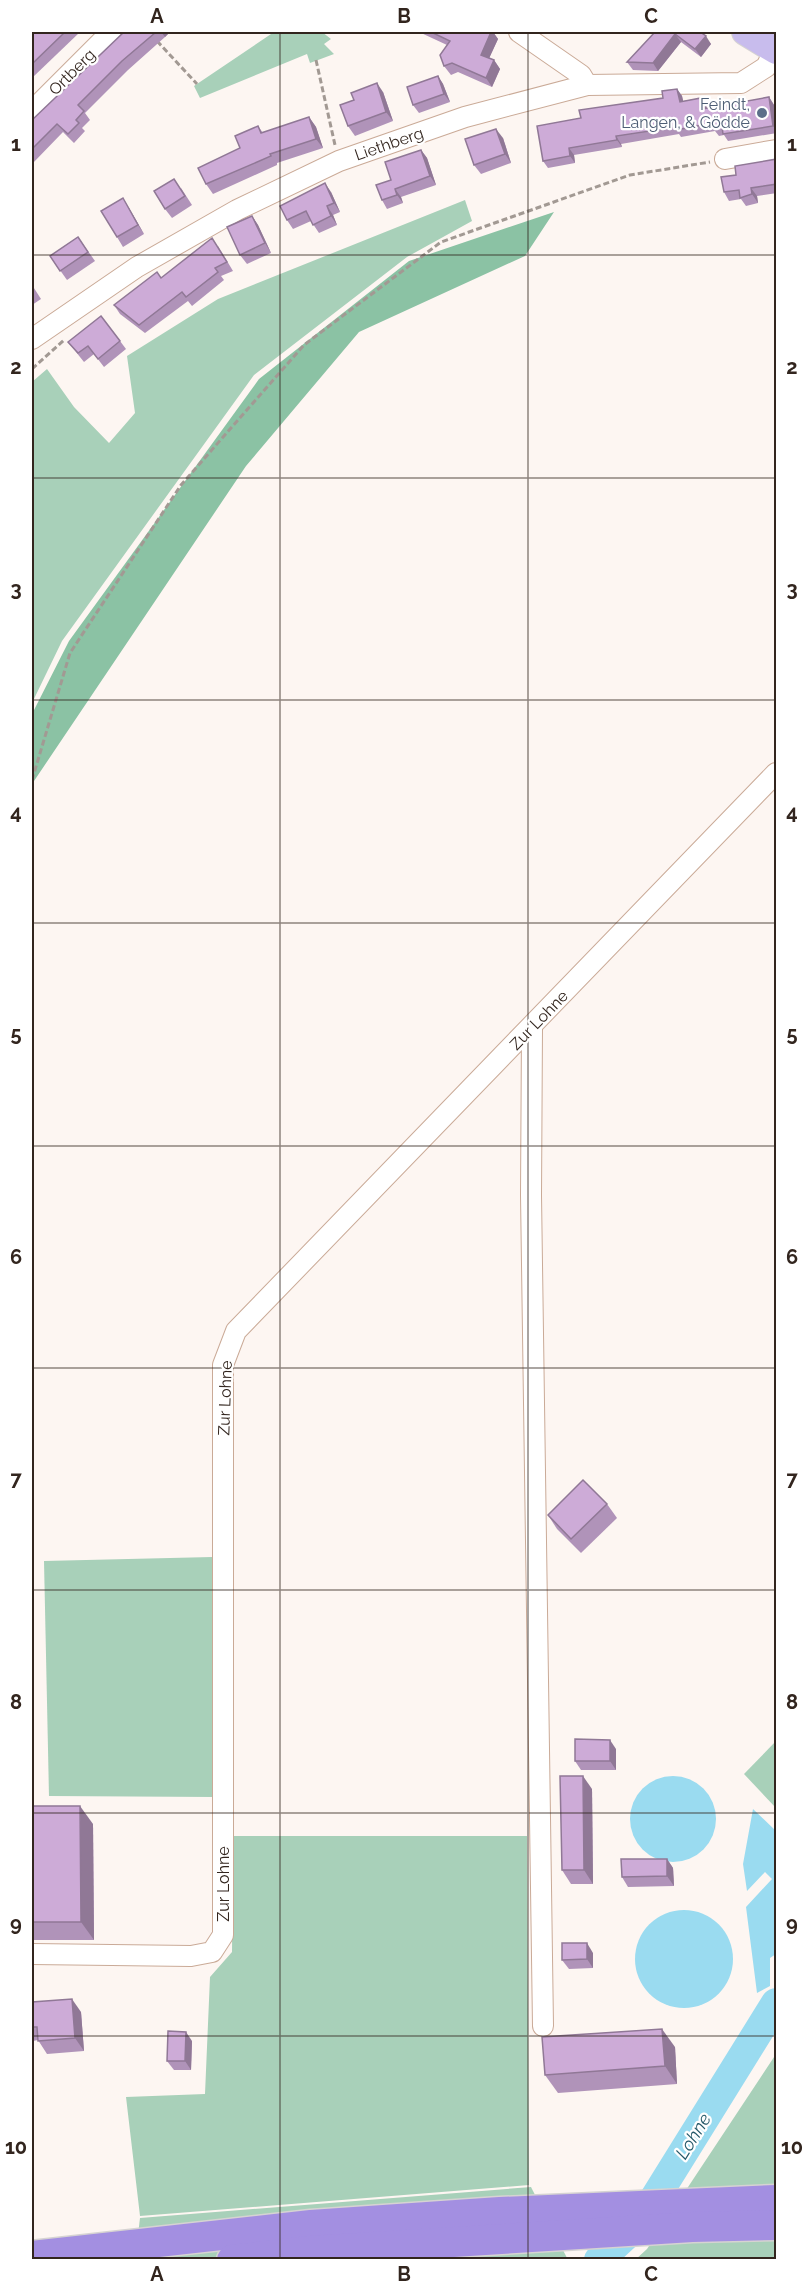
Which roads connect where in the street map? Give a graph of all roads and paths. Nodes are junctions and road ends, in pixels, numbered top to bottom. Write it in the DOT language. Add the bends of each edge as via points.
graph roads {
  1 [pos="111,32"];
  2 [pos="519,32"];
  3 [pos="745,32"];
  4 [pos="156,40"];
  5 [pos="776,50"];
  6 [pos="316,60"];
  7 [pos="197,84"];
  8 [pos="587,84"];
  9 [pos="32,111"];
  10 [pos="336,150"];
  11 [pos="777,150"];
  12 [pos="725,159"];
  13 [pos="32,339"];
  14 [pos="777,773"];
  15 [pos="32,780"];
  16 [pos="532,1028"];
  17 [pos="32,1954"];
  18 [pos="543,2026"];
  19 [pos="777,2200"];
  20 [pos="777,2225"];
  21 [pos="32,2256"];
  22 [pos="232,2259"];
  1 -- 9 [label="street, Ortberg"];
  2 -- 8 [label="street" via="581,75"];
  3 -- 5 [label="main road"];
  4 -- 7 [label="path"];
  5 -- 8 [label="street, Liethberg" via="766,67 741,82"];
  6 -- 10 [label="path"];
  8 -- 13 [label="street, Liethberg" via="465,117 339,161 227,215 137,267"];
  11 -- 12 [label="street"];
  12 -- 15 [label="path" via="630,175 441,242 304,345 181,485 70,653"];
  14 -- 16 [label="street, Zur Lohne"];
  16 -- 17 [label="street, Zur Lohne" via="236,1331 228,1350 223,1365 223,1935 212,1952 191,1956"];
  16 -- 18 [label="street"];
  19 -- 21 [label="highway" via="311,2225"];
  20 -- 22 [label="highway" via="644,2230"];
}
